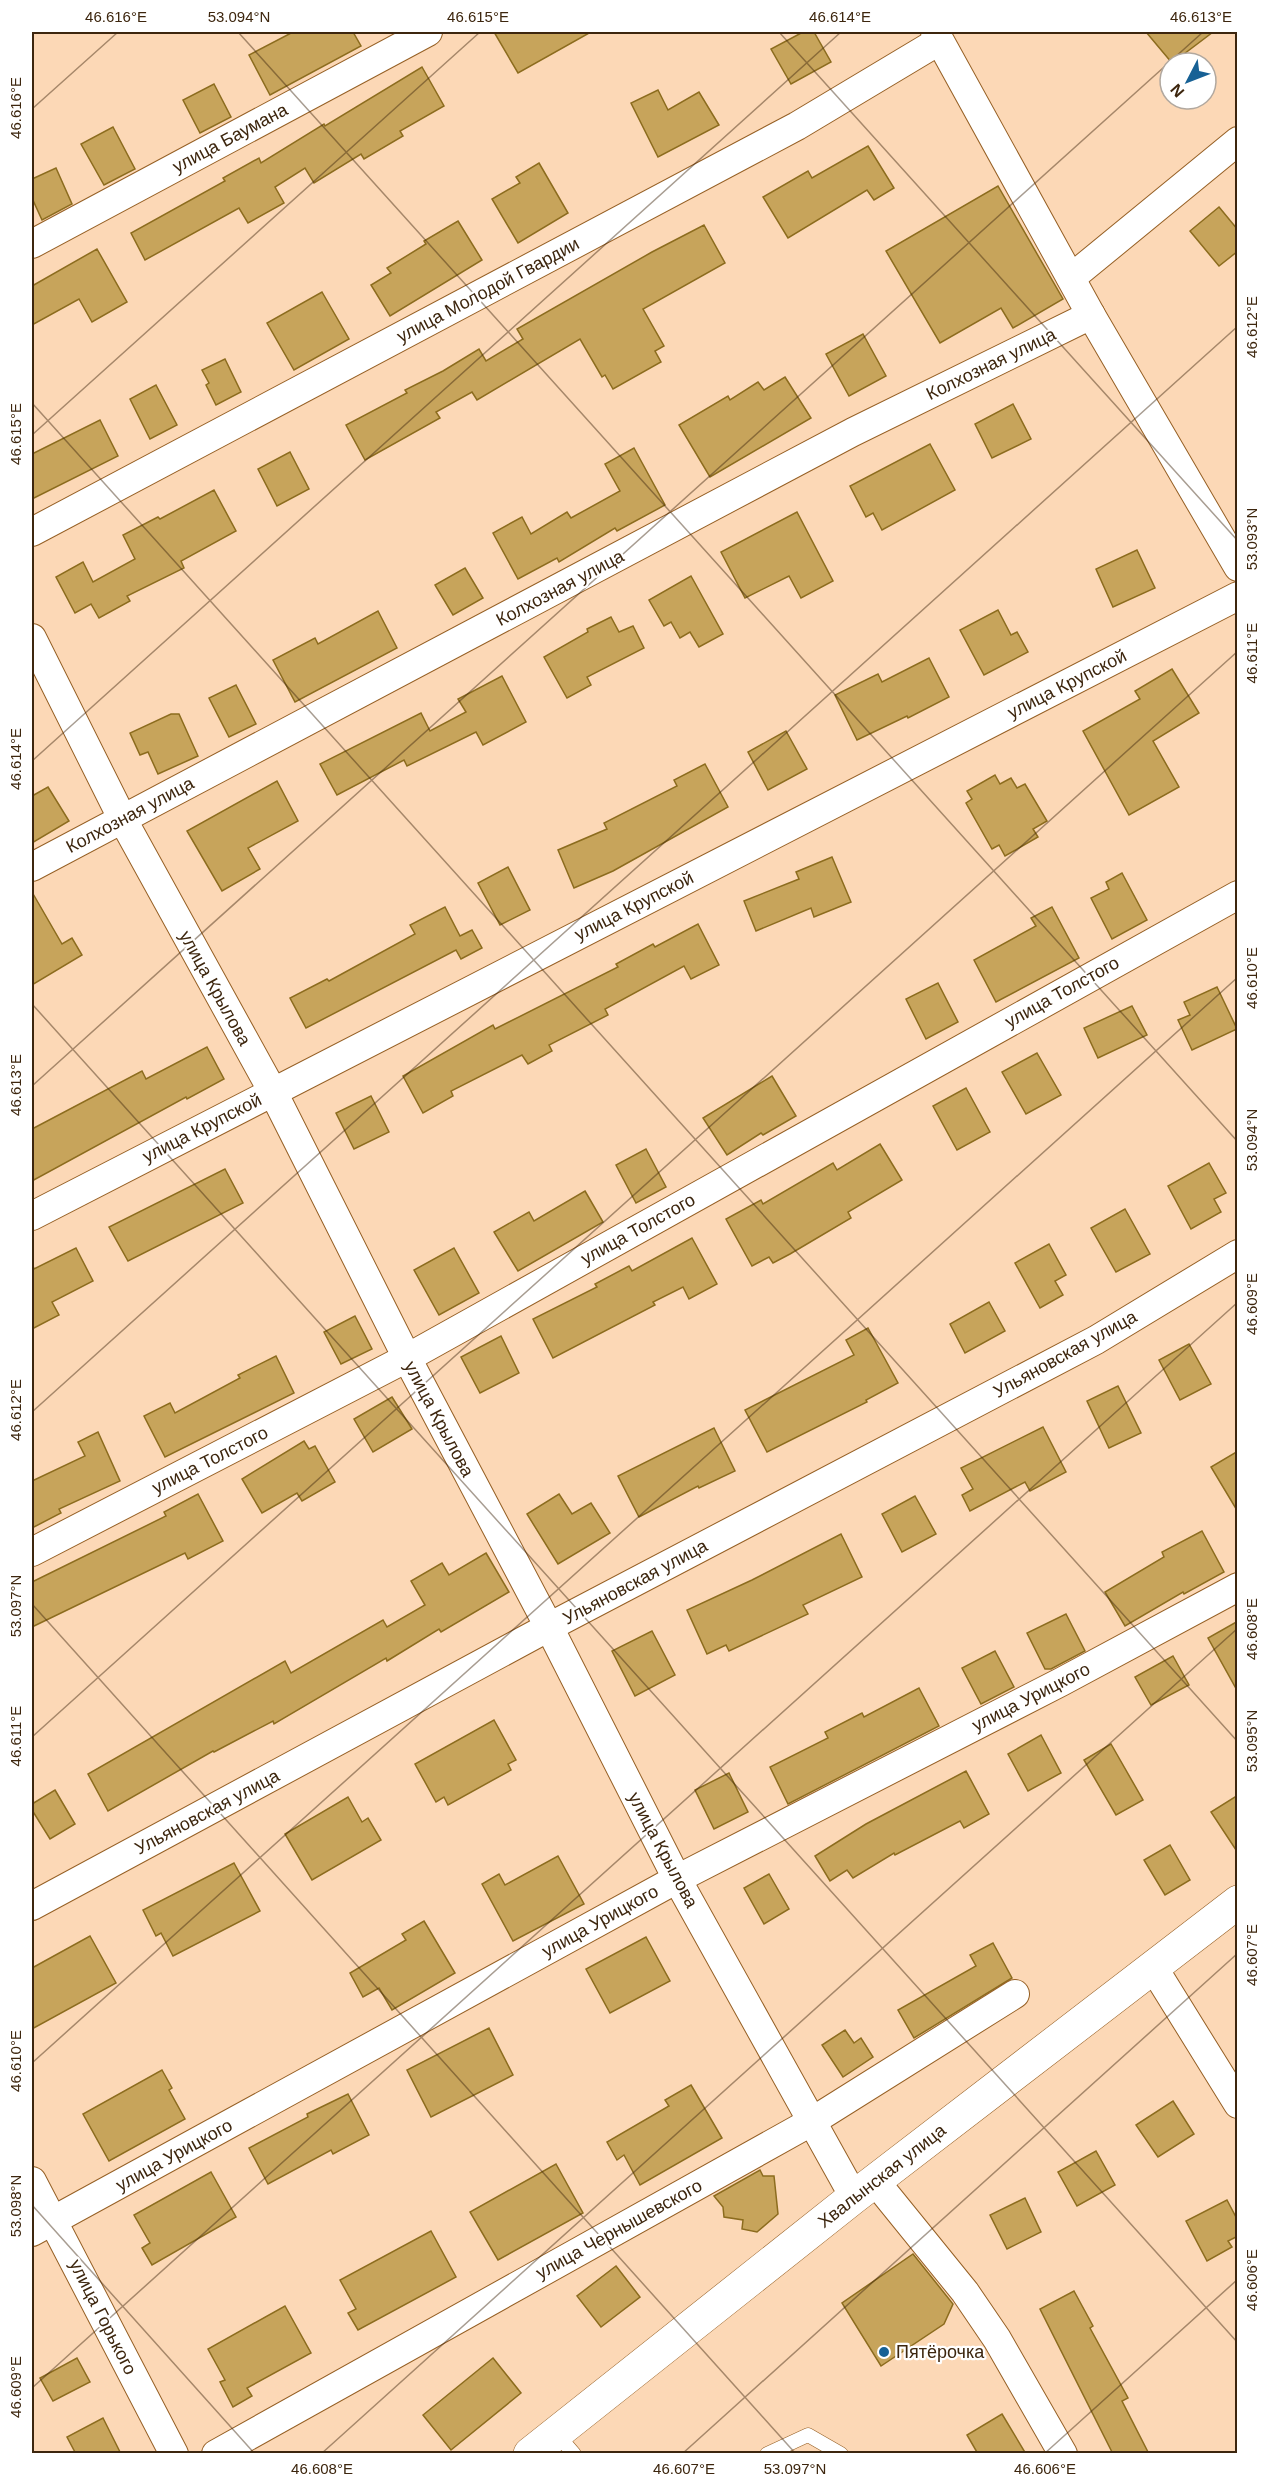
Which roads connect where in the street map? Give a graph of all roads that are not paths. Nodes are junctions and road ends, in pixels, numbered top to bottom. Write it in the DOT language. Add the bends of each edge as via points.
graph roads {
  1 [pos="428,32"];
  2 [pos="937,36"];
  3 [pos="1238,141"];
  4 [pos="32,244"];
  5 [pos="1071,278"];
  6 [pos="1091,315"];
  7 [pos="32,532"];
  8 [pos="1236,561"];
  9 [pos="1238,596"];
  10 [pos="32,638"];
  11 [pos="123,820"];
  12 [pos="32,867"];
  13 [pos="1238,895"];
  14 [pos="273,1092"];
  15 [pos="32,1216"];
  16 [pos="1238,1254"];
  17 [pos="407,1358"];
  18 [pos="32,1552"];
  19 [pos="1238,1587"];
  20 [pos="549,1627"];
  21 [pos="677,1879"];
  22 [pos="1238,1902"];
  23 [pos="32,1906"];
  24 [pos="1153,1967"];
  25 [pos="1015,1994"];
  26 [pos="1238,2104"];
  27 [pos="811,2122"];
  28 [pos="32,2181"];
  29 [pos="864,2189"];
  30 [pos="42,2226"];
  31 [pos="565,2443"];
  32 [pos="174,2454"];
  33 [pos="216,2454"];
  34 [pos="530,2454"];
  35 [pos="767,2454"];
  36 [pos="841,2454"];
  37 [pos="1063,2454"];
  1 -- 4 [label="street, улица Баумана"];
  2 -- 5 [label="street"];
  2 -- 7 [label="street, улица Молодой Гвардии" via="797,126"];
  3 -- 5 [label="street"];
  5 -- 6 [label="street"];
  6 -- 8 [label="street"];
  6 -- 11 [label="street, Колхозная улица" via="852,432"];
  9 -- 14 [label="street, улица Крупской"];
  10 -- 11 [label="street, улица Крылова"];
  11 -- 12 [label="street, Колхозная улица"];
  11 -- 14 [label="street, улица Крылова"];
  13 -- 17 [label="street, улица Толстого"];
  14 -- 15 [label="street, улица Крупской"];
  14 -- 17 [label="street, улица Крылова"];
  16 -- 20 [label="street, Ульяновская улица" via="1096,1340"];
  17 -- 18 [label="street, улица Толстого"];
  17 -- 20 [label="street, улица Крылова"];
  19 -- 21 [label="street, улица Урицкого"];
  20 -- 21 [label="street, улица Крылова"];
  20 -- 23 [label="street, Ульяновская улица"];
  21 -- 27 [label="street, улица Крылова"];
  21 -- 30 [label="street, улица Урицкого"];
  22 -- 24 [label="street, Хвалынская улица"];
  24 -- 26 [label="street"];
  24 -- 29 [label="street, Хвалынская улица"];
  25 -- 27 [label="street, улица Чернышевского"];
  27 -- 29 [label="street, улица Крылова"];
  27 -- 33 [label="street, улица Чернышевского"];
  28 -- 30 [label="street, улица Горького"];
  29 -- 31 [label="street, Хвалынская улица"];
  29 -- 37 [label="street, улица Крылова" via="971,2301"];
  30 -- 32 [label="street, улица Горького"];
  31 -- 34 [label="street, Хвалынская улица"];
  35 -- 36 [label="lane" via="808,2435"];
}
